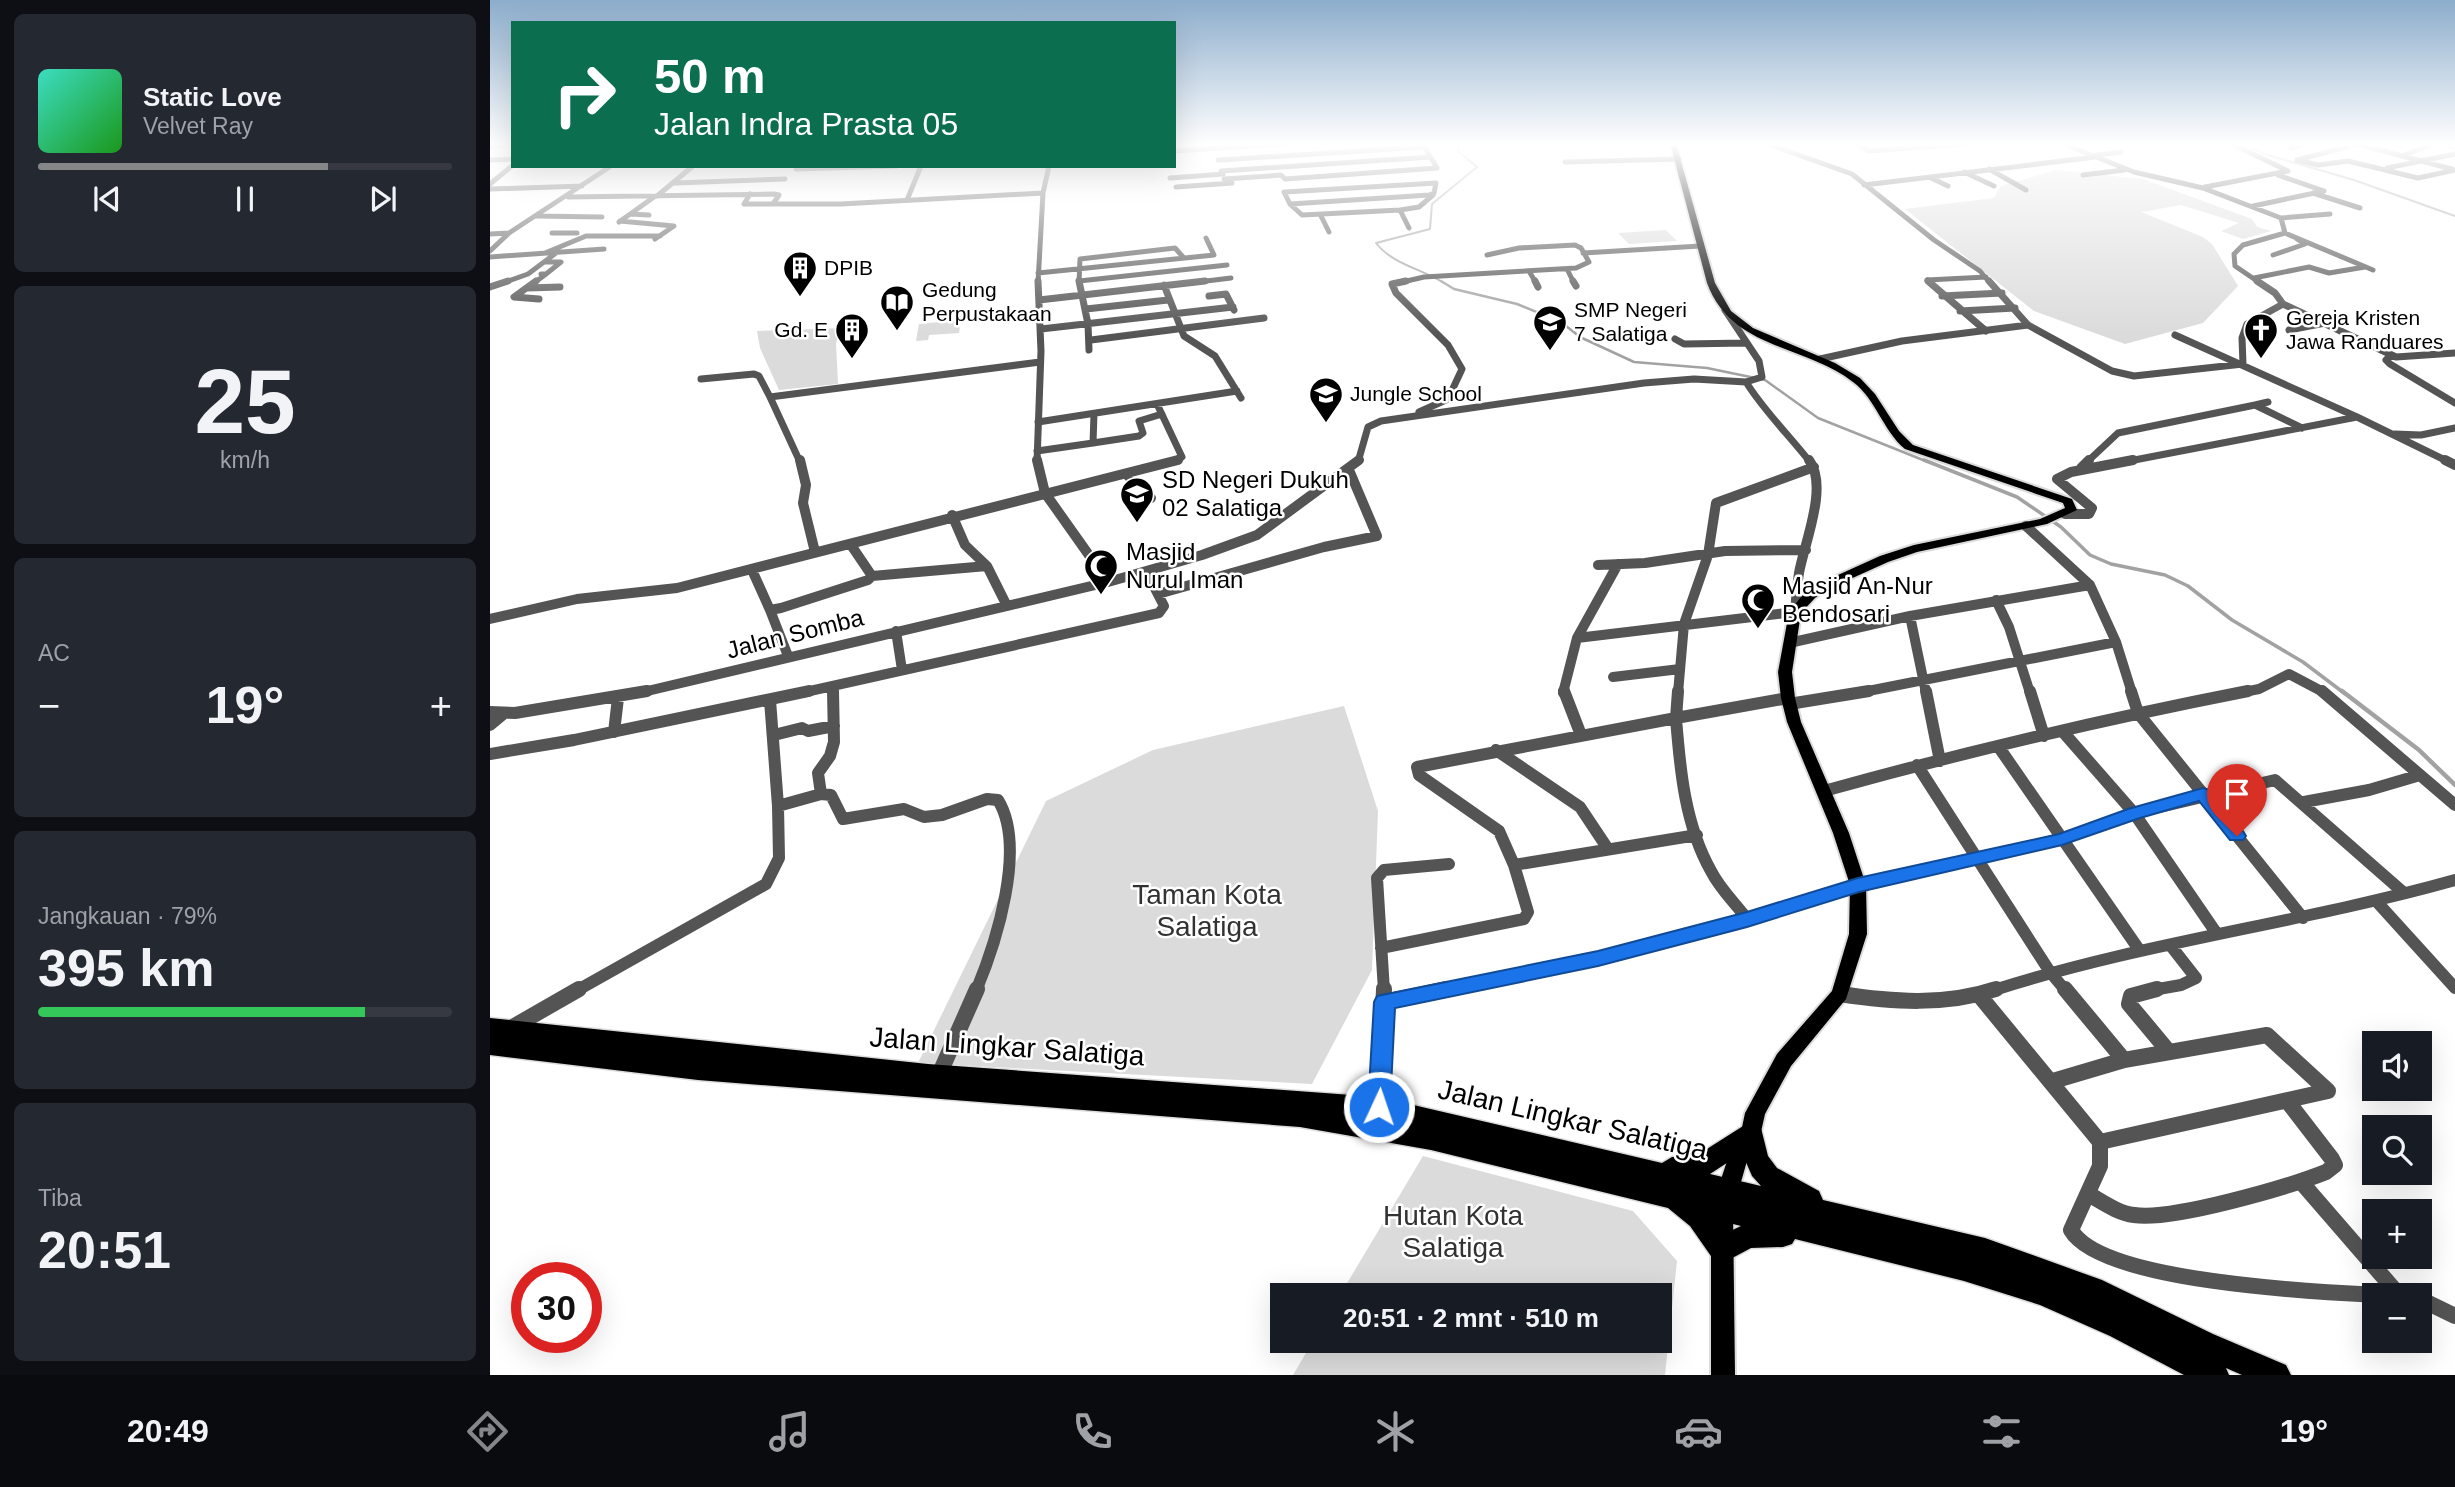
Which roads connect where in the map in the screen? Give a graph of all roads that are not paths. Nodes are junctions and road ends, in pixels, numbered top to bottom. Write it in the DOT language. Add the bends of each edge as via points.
graph roads {
  1 [pos="551,207"];
  2 [pos="640,207"];
  3 [pos="1043,207"];
  4 [pos="1293,207"];
  5 [pos="1345,207"];
  6 [pos="1418,207"];
  7 [pos="1688,207"];
  8 [pos="1893,207"];
  9 [pos="2256,207"];
  10 [pos="577,209"];
  11 [pos="1400,210"];
  12 [pos="1369,212"];
  13 [pos="631,214"];
  14 [pos="1346,214"];
  15 [pos="2330,214"];
  16 [pos="649,215"];
  17 [pos="1321,215"];
  18 [pos="537,216"];
  19 [pos="564,217"];
  20 [pos="602,217"];
  21 [pos="2281,218"];
  22 [pos="1374,222"];
  23 [pos="613,225"];
  24 [pos="1409,228"];
  25 [pos="1329,232"];
  26 [pos="509,233"];
  27 [pos="552,233"];
  28 [pos="598,233"];
  29 [pos="490,234"];
  30 [pos="2283,234"];
  31 [pos="579,236"];
  32 [pos="660,236"];
  33 [pos="1206,238"];
  34 [pos="650,243"];
  35 [pos="1700,246"];
  36 [pos="604,249"];
  37 [pos="492,252"];
  38 [pos="545,253"];
  39 [pos="556,253"];
  40 [pos="1583,253"];
  41 [pos="2273,254"];
  42 [pos="1184,258"];
  43 [pos="544,262"];
  44 [pos="1133,264"];
  45 [pos="2338,264"];
  46 [pos="1227,265"];
  47 [pos="2283,265"];
  48 [pos="2365,267"];
  49 [pos="1080,269"];
  50 [pos="1567,269"];
  51 [pos="2352,269"];
  52 [pos="2295,270"];
  53 [pos="2372,270"];
  54 [pos="1529,271"];
  55 [pos="1038,273"];
  56 [pos="1497,273"];
  57 [pos="528,274"];
  58 [pos="546,274"];
  59 [pos="1136,275"];
  60 [pos="1986,277"];
  61 [pos="1231,278"];
  62 [pos="2254,278"];
  63 [pos="1079,281"];
  64 [pos="1202,281"];
  65 [pos="1164,285"];
  66 [pos="1576,286"];
  67 [pos="490,287"];
  68 [pos="559,287"];
  69 [pos="1538,287"];
  70 [pos="527,288"];
  71 [pos="1140,288"];
  72 [pos="2002,293"];
  73 [pos="1081,295"];
  74 [pos="1209,296"];
  75 [pos="1942,296"];
  76 [pos="539,299"];
  77 [pos="1039,300"];
  78 [pos="1168,300"];
  79 [pos="2283,304"];
  80 [pos="1233,307"];
  81 [pos="2015,308"];
  82 [pos="1086,309"];
  83 [pos="1214,309"];
  84 [pos="1725,310"];
  85 [pos="1960,311"];
  86 [pos="1173,314"];
  87 [pos="1265,318"];
  88 [pos="1241,321"];
  89 [pos="2325,323"];
  90 [pos="1088,324"];
  91 [pos="2028,325"];
  92 [pos="1180,328"];
  93 [pos="1041,329"];
  94 [pos="2289,330"];
  95 [pos="1986,331"];
  96 [pos="2175,335"];
  97 [pos="1675,339"];
  98 [pos="1091,340"];
  99 [pos="1746,343"];
  100 [pos="1089,349"];
  101 [pos="2455,353"];
  102 [pos="2391,355"];
  103 [pos="1820,359"];
  104 [pos="1040,362"];
  105 [pos="2243,364"];
  106 [pos="701,379"];
  107 [pos="1754,379"];
  108 [pos="770,397"];
  109 [pos="2268,402"];
  110 [pos="2455,403"];
  111 [pos="1157,404"];
  112 [pos="2255,405"];
  113 [pos="1094,414"];
  114 [pos="1162,414"];
  115 [pos="1407,417"];
  116 [pos="2357,417"];
  117 [pos="1038,422"];
  118 [pos="2302,428"];
  119 [pos="2455,428"];
  120 [pos="2393,435"];
  121 [pos="1093,443"];
  122 [pos="1037,451"];
  123 [pos="2455,465"];
  124 [pos="1814,467"];
  125 [pos="1349,470"];
  126 [pos="2078,471"];
  127 [pos="1126,474"];
  128 [pos="1045,493"];
  129 [pos="1151,498"];
  130 [pos="2065,511"];
  131 [pos="952,515"];
  132 [pos="2035,524"];
  133 [pos="851,545"];
  134 [pos="1806,550"];
  135 [pos="815,552"];
  136 [pos="1708,555"];
  137 [pos="1618,564"];
  138 [pos="1598,565"];
  139 [pos="987,566"];
  140 [pos="752,570"];
  141 [pos="1147,573"];
  142 [pos="872,576"];
  143 [pos="1108,582"];
  144 [pos="2090,585"];
  145 [pos="1158,594"];
  146 [pos="1996,600"];
  147 [pos="1007,606"];
  148 [pos="770,610"];
  149 [pos="1796,612"];
  150 [pos="1910,616"];
  151 [pos="490,619"];
  152 [pos="1684,624"];
  153 [pos="897,631"];
  154 [pos="1577,638"];
  155 [pos="2116,642"];
  156 [pos="1789,643"];
  157 [pos="788,656"];
  158 [pos="2021,665"];
  159 [pos="1680,669"];
  160 [pos="902,670"];
  161 [pos="1613,677"];
  162 [pos="1923,684"];
  163 [pos="833,686"];
  164 [pos="618,698"];
  165 [pos="771,700"];
  166 [pos="1788,701"];
  167 [pos="490,712"];
  168 [pos="2138,713"];
  169 [pos="502,715"];
  170 [pos="1676,718"];
  171 [pos="490,725"];
  172 [pos="834,726"];
  173 [pos="614,732"];
  174 [pos="2064,733"];
  175 [pos="775,734"];
  176 [pos="1581,735"];
  177 [pos="2044,736"];
  178 [pos="1998,746"];
  179 [pos="1496,750"];
  180 [pos="490,754"];
  181 [pos="1940,761"];
  182 [pos="1917,765"];
  183 [pos="2420,775"];
  184 [pos="1824,791"];
  185 [pos="821,794"];
  186 [pos="2203,794"];
  187 [pos="2304,802"];
  188 [pos="2455,805"];
  189 [pos="778,806"];
  190 [pos="2134,813"];
  191 [pos="1697,835"];
  192 [pos="2062,839"];
  193 [pos="1608,849"];
  194 [pos="1977,858"];
  195 [pos="1449,864"];
  196 [pos="1514,865"];
  197 [pos="2455,880"];
  198 [pos="1858,885"];
  199 [pos="2404,893"];
  200 [pos="2377,902"];
  201 [pos="2303,918"];
  202 [pos="1747,919"];
  203 [pos="2217,934"];
  204 [pos="2171,946"];
  205 [pos="1381,948"];
  206 [pos="2140,951"];
  207 [pos="2050,972"];
  208 [pos="2455,988"];
  209 [pos="1840,993"];
  210 [pos="1979,995"];
  211 [pos="1385,1002"];
  212 [pos="496,1034"];
  213 [pos="2169,1052"];
  214 [pos="2124,1060"];
  215 [pos="949,1080"];
  216 [pos="2053,1081"];
  217 [pos="2288,1102"];
  218 [pos="1379,1107"];
  219 [pos="1751,1132"];
  220 [pos="2100,1142"];
  221 [pos="1627,1164"];
  222 [pos="2302,1183"];
  223 [pos="1636,1190"];
  224 [pos="2090,1195"];
  225 [pos="1726,1199"];
  226 [pos="1854,1217"];
  227 [pos="1870,1245"];
  228 [pos="1723,1250"];
  229 [pos="2389,1283"];
  230 [pos="2362,1294"];
  231 [pos="2432,1305"];
  232 [pos="2455,1316"];
  233 [pos="1723,1375"];
  234 [pos="2214,1375"];
  235 [pos="2276,1375"];
  1 -- 18 [label="street"];
  2 -- 13 [label="street"];
  3 -- 55 [label="street"];
  4 -- 17 [label="street" via="1302,215"];
  5 -- 14 [label="street"];
  6 -- 11 [label="street"];
  7 -- 35 [label="main road"];
  8 -- 60 [label="street"];
  9 -- 21 [label="street"];
  10 -- 19 [label="street"];
  11 -- 12 [label="street"];
  11 -- 24 [label="street"];
  12 -- 14 [label="street"];
  12 -- 22 [label="street"];
  13 -- 16 [label="street"];
  13 -- 23 [label="street"];
  14 -- 17 [label="street"];
  15 -- 21 [label="street"];
  17 -- 25 [label="street"];
  18 -- 19 [label="street"];
  18 -- 26 [label="street"];
  19 -- 20 [label="street"];
  21 -- 30 [label="street"];
  23 -- 28 [label="street"];
  23 -- 32 [label="street" via="674,226"];
  26 -- 29 [label="street"];
  26 -- 37 [label="street"];
  27 -- 31 [label="street" via="583,233"];
  28 -- 31 [label="street"];
  28 -- 32 [label="street"];
  30 -- 41 [label="street" via="2305,244"];
  30 -- 48 [label="street"];
  30 -- 62 [label="street" via="2237,248 2235,265"];
  31 -- 38 [label="street"];
  32 -- 34 [label="street"];
  33 -- 42 [label="street" via="1214,255"];
  35 -- 40 [label="street"];
  35 -- 84 [label="main road" via="1710,286"];
  36 -- 39 [label="street"];
  37 -- 38 [label="street"];
  38 -- 39 [label="street"];
  39 -- 43 [label="street"];
  40 -- 50 [label="street" via="1589,264"];
  40 -- 56 [label="street" via="1575,245 1487,255"];
  42 -- 44 [label="street"];
  42 -- 49 [label="street" via="1175,248 1109,251 1082,259"];
  43 -- 57 [label="street"];
  43 -- 58 [label="street" via="561,262"];
  44 -- 49 [label="street"];
  44 -- 59 [label="street"];
  45 -- 51 [label="street"];
  46 -- 59 [label="street"];
  47 -- 52 [label="street"];
  48 -- 51 [label="street"];
  48 -- 53 [label="street"];
  49 -- 55 [label="street"];
  49 -- 63 [label="street"];
  50 -- 54 [label="street"];
  50 -- 66 [label="street"];
  51 -- 52 [label="street" via="2329,273 2306,266"];
  52 -- 62 [label="street"];
  54 -- 56 [label="street"];
  54 -- 69 [label="street"];
  55 -- 77 [label="street"];
  56 -- 115 [label="street" via="1424,277 1397,282 1392,288 1455,351 1462,369 1446,400"];
  57 -- 58 [label="street"];
  57 -- 67 [label="street"];
  58 -- 70 [label="street"];
  59 -- 63 [label="street"];
  59 -- 71 [label="street"];
  60 -- 72 [label="street"];
  60 -- 75 [label="street" via="1927,280"];
  61 -- 64 [label="street"];
  62 -- 79 [label="street"];
  63 -- 73 [label="street"];
  64 -- 65 [label="street"];
  64 -- 74 [label="street"];
  65 -- 71 [label="street"];
  65 -- 78 [label="street"];
  68 -- 70 [label="street"];
  70 -- 76 [label="street" via="514,298"];
  71 -- 73 [label="street"];
  72 -- 75 [label="street"];
  72 -- 81 [label="street"];
  73 -- 77 [label="street"];
  73 -- 82 [label="street"];
  74 -- 80 [label="street" via="1226,294"];
  74 -- 83 [label="street"];
  75 -- 85 [label="street"];
  77 -- 93 [label="street"];
  78 -- 82 [label="street"];
  78 -- 86 [label="street"];
  79 -- 89 [label="street"];
  79 -- 105 [label="street" via="2244,325 2240,334"];
  80 -- 83 [label="street"];
  80 -- 88 [label="street"];
  81 -- 85 [label="street"];
  81 -- 91 [label="street"];
  82 -- 90 [label="street"];
  83 -- 86 [label="street"];
  84 -- 99 [label="street"];
  84 -- 103 [label="main road" via="1751,331"];
  85 -- 95 [label="street"];
  86 -- 90 [label="street"];
  86 -- 92 [label="street"];
  87 -- 88 [label="street"];
  88 -- 92 [label="street"];
  89 -- 94 [label="street"];
  89 -- 102 [label="street"];
  90 -- 93 [label="street"];
  90 -- 98 [label="street"];
  91 -- 95 [label="street"];
  91 -- 105 [label="street" via="2124,376"];
  92 -- 98 [label="street"];
  92 -- 111 [label="street" via="1184,336 1215,356 1239,395"];
  93 -- 104 [label="street"];
  95 -- 103 [label="street" via="1902,341"];
  96 -- 105 [label="street"];
  97 -- 99 [label="street" via="1684,344"];
  98 -- 100 [label="street"];
  99 -- 107 [label="street" via="1763,373"];
  101 -- 102 [label="street"];
  102 -- 110 [label="street" via="2386,360 2389,364"];
  103 -- 130 [label="main road" via="1869,390 1909,447"];
  104 -- 108 [label="street"];
  104 -- 117 [label="street"];
  105 -- 116 [label="street"];
  106 -- 108 [label="street" via="754,374"];
  107 -- 115 [label="street" via="1684,379"];
  107 -- 124 [label="street" via="1758,403"];
  108 -- 135 [label="street" via="801,463 806,485 803,503"];
  109 -- 112 [label="street"];
  111 -- 113 [label="street"];
  111 -- 114 [label="street"];
  112 -- 118 [label="street"];
  112 -- 126 [label="street" via="2118,433"];
  113 -- 117 [label="street"];
  113 -- 121 [label="street"];
  114 -- 121 [label="street" via="1139,421 1143,433 1139,436"];
  114 -- 127 [label="street" via="1182,457"];
  115 -- 125 [label="street" via="1368,426 1358,461"];
  116 -- 118 [label="street"];
  116 -- 120 [label="street"];
  117 -- 122 [label="street"];
  118 -- 126 [label="street"];
  119 -- 120 [label="street"];
  120 -- 123 [label="street"];
  121 -- 122 [label="street"];
  122 -- 128 [label="street"];
  124 -- 134 [label="street" via="1815,508"];
  124 -- 136 [label="street" via="1716,503"];
  125 -- 141 [label="street, Jalan Somba" via="1253,537"];
  125 -- 145 [label="street" via="1377,536"];
  126 -- 130 [label="street" via="2062,476 2058,483 2092,508 2089,514 2079,516"];
  127 -- 128 [label="street"];
  127 -- 129 [label="street"];
  128 -- 131 [label="street"];
  128 -- 143 [label="street"];
  130 -- 132 [label="main road"];
  131 -- 133 [label="street"];
  131 -- 139 [label="street" via="965,545"];
  132 -- 144 [label="street"];
  132 -- 149 [label="main road" via="1884,559 1822,587"];
  133 -- 135 [label="street"];
  133 -- 142 [label="street"];
  134 -- 136 [label="street"];
  134 -- 149 [label="street"];
  135 -- 140 [label="street"];
  136 -- 137 [label="street"];
  136 -- 152 [label="street"];
  137 -- 138 [label="street"];
  137 -- 154 [label="street"];
  139 -- 142 [label="street"];
  139 -- 147 [label="street"];
  140 -- 148 [label="street"];
  140 -- 151 [label="street" via="677,588 580,598"];
  141 -- 143 [label="street, Jalan Somba"];
  141 -- 145 [label="street"];
  142 -- 148 [label="street"];
  143 -- 147 [label="street, Jalan Somba"];
  144 -- 146 [label="street"];
  144 -- 155 [label="street"];
  145 -- 160 [label="street" via="1164,607 1158,613"];
  146 -- 150 [label="street"];
  146 -- 158 [label="street"];
  147 -- 153 [label="street, Jalan Somba"];
  148 -- 157 [label="street"];
  149 -- 152 [label="street"];
  149 -- 156 [label="main road"];
  150 -- 156 [label="street"];
  150 -- 162 [label="street"];
  152 -- 154 [label="street"];
  152 -- 159 [label="street"];
  153 -- 157 [label="street, Jalan Somba"];
  153 -- 160 [label="street"];
  154 -- 176 [label="street" via="1563,695"];
  155 -- 158 [label="street"];
  155 -- 168 [label="street"];
  156 -- 166 [label="main road"];
  157 -- 164 [label="street, Jalan Somba"];
  158 -- 162 [label="street"];
  158 -- 177 [label="street"];
  159 -- 161 [label="street"];
  159 -- 170 [label="street"];
  160 -- 163 [label="street"];
  162 -- 166 [label="street"];
  162 -- 181 [label="street"];
  163 -- 165 [label="street"];
  163 -- 172 [label="street"];
  164 -- 169 [label="street, Jalan Somba"];
  164 -- 173 [label="street"];
  165 -- 173 [label="street"];
  165 -- 175 [label="street"];
  166 -- 170 [label="street"];
  166 -- 184 [label="main road"];
  167 -- 169 [label="street, Jalan Somba"];
  168 -- 174 [label="street"];
  168 -- 183 [label="street" via="2259,689 2294,674 2339,705"];
  168 -- 186 [label="street"];
  169 -- 171 [label="street"];
  170 -- 176 [label="street"];
  170 -- 191 [label="street" via="1679,762"];
  172 -- 175 [label="street"];
  172 -- 185 [label="street" via="832,752 818,771"];
  173 -- 180 [label="street"];
  174 -- 177 [label="street"];
  174 -- 190 [label="street"];
  175 -- 189 [label="street"];
  176 -- 179 [label="street"];
  177 -- 178 [label="street"];
  178 -- 181 [label="street"];
  178 -- 192 [label="street"];
  179 -- 193 [label="street" via="1580,807"];
  179 -- 196 [label="street" via="1417,767 1419,775 1499,831"];
  181 -- 182 [label="street"];
  182 -- 184 [label="street"];
  182 -- 194 [label="street"];
  183 -- 187 [label="street"];
  183 -- 188 [label="street"];
  184 -- 198 [label="main road"];
  185 -- 189 [label="street"];
  185 -- 215 [label="street" via="831,795 846,820 904,808 924,817 942,815 987,799 998,800 1006,811 1010,849 986,965"];
  186 -- 187 [label="street" via="2274,780"];
  186 -- 190 [label="street"];
  186 -- 201 [label="street"];
  187 -- 199 [label="street"];
  189 -- 212 [label="street" via="780,856 777,870 766,884"];
  190 -- 192 [label="street"];
  190 -- 203 [label="street"];
  191 -- 193 [label="street"];
  191 -- 202 [label="street" via="1711,872"];
  192 -- 194 [label="street"];
  192 -- 206 [label="street"];
  193 -- 196 [label="street"];
  194 -- 198 [label="street"];
  194 -- 207 [label="street"];
  195 -- 205 [label="street" via="1379,873"];
  196 -- 205 [label="street" via="1528,912 1524,919"];
  197 -- 199 [label="street"];
  198 -- 202 [label="street"];
  198 -- 209 [label="main road" via="1858,934"];
  199 -- 200 [label="street"];
  200 -- 201 [label="street"];
  200 -- 208 [label="street"];
  201 -- 203 [label="street"];
  202 -- 211 [label="street" via="1598,958"];
  203 -- 204 [label="street"];
  204 -- 206 [label="street"];
  204 -- 213 [label="street" via="2196,978 2137,993 2129,1004"];
  205 -- 211 [label="street"];
  206 -- 207 [label="street"];
  207 -- 210 [label="street"];
  207 -- 214 [label="street"];
  209 -- 210 [label="street" via="1896,1003"];
  209 -- 219 [label="main road" via="1790,1050 1755,1113"];
  210 -- 216 [label="street"];
  211 -- 218 [label="street"];
  212 -- 215 [label="highway, Jalan Lingkar Salatiga" via="698,1070"];
  213 -- 214 [label="street"];
  213 -- 217 [label="street" via="2267,1035 2328,1091"];
  214 -- 216 [label="street"];
  215 -- 218 [label="highway, Jalan Lingkar Salatiga"];
  215 -- 223 [label="highway, Jalan Lingkar Salatiga" via="1300,1116 1431,1139"];
  216 -- 220 [label="street"];
  217 -- 220 [label="street"];
  217 -- 222 [label="street" via="2335,1165"];
  218 -- 221 [label="highway, Jalan Lingkar Salatiga"];
  219 -- 221 [label="highway" via="1704,1166"];
  219 -- 225 [label="main road"];
  219 -- 226 [label="highway" via="1754,1158 1769,1177 1787,1190"];
  220 -- 224 [label="street" via="2102,1158"];
  221 -- 225 [label="highway, Jalan Lingkar Salatiga"];
  222 -- 224 [label="street" via="2143,1216"];
  222 -- 229 [label="street"];
  223 -- 225 [label="highway, Jalan Lingkar Salatiga"];
  223 -- 228 [label="highway" via="1691,1210"];
  224 -- 230 [label="street" via="2077,1209 2071,1230 2084,1246 2147,1268 2238,1288"];
  225 -- 226 [label="highway, Jalan Lingkar Salatiga"];
  225 -- 227 [label="highway, Jalan Lingkar Salatiga"];
  225 -- 228 [label="main road"];
  226 -- 235 [label="highway, Jalan Lingkar Salatiga" via="2034,1267 2102,1293"];
  227 -- 228 [label="highway" via="1760,1233 1744,1236"];
  227 -- 234 [label="highway, Jalan Lingkar Salatiga" via="2043,1293 2120,1326"];
  228 -- 233 [label="main road"];
  231 -- 232 [label="street"];
}
